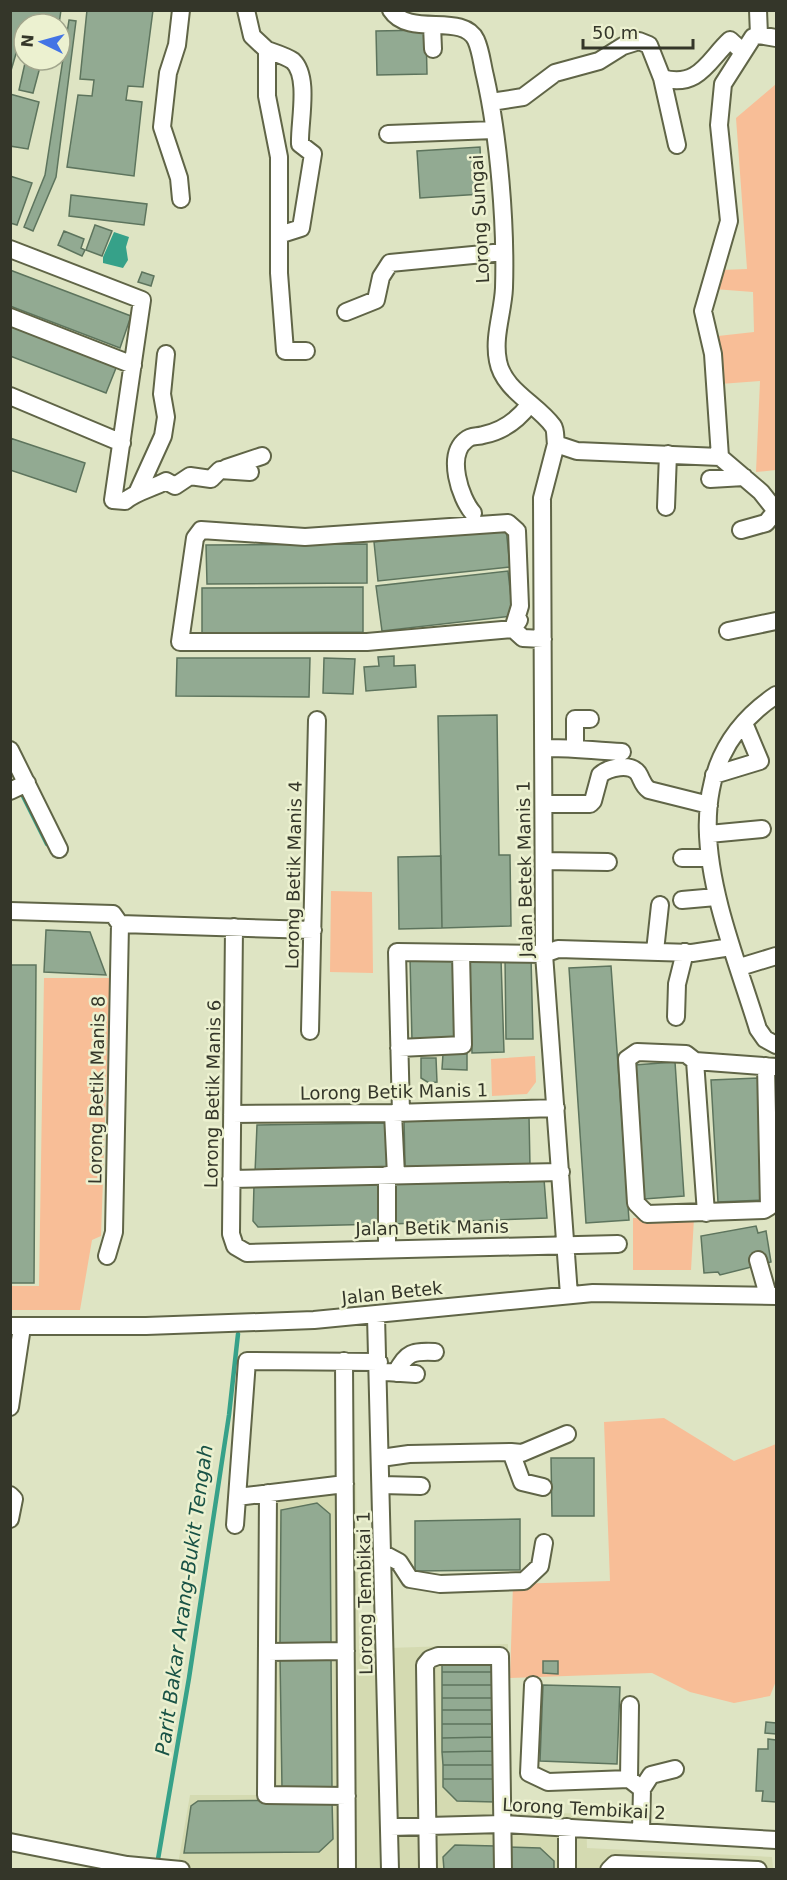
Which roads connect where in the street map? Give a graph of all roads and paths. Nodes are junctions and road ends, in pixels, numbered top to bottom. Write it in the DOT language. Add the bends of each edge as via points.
graph roads {
  1 [pos="181,10"];
  2 [pos="246,10"];
  3 [pos="391,10"];
  4 [pos="758,10"];
  5 [pos="432,25"];
  6 [pos="759,35"];
  7 [pos="777,38"];
  8 [pos="433,49"];
  9 [pos="267,50"];
  10 [pos="743,52"];
  11 [pos="662,78"];
  12 [pos="491,102"];
  13 [pos="494,130"];
  14 [pos="388,134"];
  15 [pos="677,145"];
  16 [pos="181,199"];
  17 [pos="279,235"];
  18 [pos="10,249"];
  19 [pos="504,252"];
  20 [pos="346,312"];
  21 [pos="10,317"];
  22 [pos="306,351"];
  23 [pos="166,354"];
  24 [pos="133,365"];
  25 [pos="10,396"];
  26 [pos="530,405"];
  27 [pos="122,443"];
  28 [pos="556,444"];
  29 [pos="668,454"];
  30 [pos="262,456"];
  31 [pos="720,457"];
  32 [pos="220,470"];
  33 [pos="250,472"];
  34 [pos="744,477"];
  35 [pos="710,479"];
  36 [pos="138,491"];
  37 [pos="666,507"];
  38 [pos="777,511"];
  39 [pos="473,513"];
  40 [pos="741,530"];
  41 [pos="543,613"];
  42 [pos="777,621"];
  43 [pos="513,629"];
  44 [pos="728,631"];
  45 [pos="543,639"];
  46 [pos="777,695"];
  47 [pos="590,719"];
  48 [pos="317,720"];
  49 [pos="744,723"];
  50 [pos="575,747"];
  51 [pos="543,748"];
  52 [pos="10,750"];
  53 [pos="622,752"];
  54 [pos="714,775"];
  55 [pos="17,787"];
  56 [pos="544,804"];
  57 [pos="709,805"];
  58 [pos="762,829"];
  59 [pos="709,834"];
  60 [pos="59,849"];
  61 [pos="682,858"];
  62 [pos="710,858"];
  63 [pos="544,861"];
  64 [pos="608,862"];
  65 [pos="716,897"];
  66 [pos="682,900"];
  67 [pos="660,905"];
  68 [pos="10,911"];
  69 [pos="120,924"];
  70 [pos="234,927"];
  71 [pos="313,930"];
  72 [pos="731,947"];
  73 [pos="655,951"];
  74 [pos="685,952"];
  75 [pos="461,953"];
  76 [pos="544,954"];
  77 [pos="777,956"];
  78 [pos="740,967"];
  79 [pos="676,1017"];
  80 [pos="310,1031"];
  81 [pos="777,1045"];
  82 [pos="399,1048"];
  83 [pos="695,1061"];
  84 [pos="771,1066"];
  85 [pos="556,1108"];
  86 [pos="397,1113"];
  87 [pos="232,1114"];
  88 [pos="561,1172"];
  89 [pos="391,1175"];
  90 [pos="231,1179"];
  91 [pos="706,1213"];
  92 [pos="618,1244"];
  93 [pos="567,1245"];
  94 [pos="387,1248"];
  95 [pos="247,1253"];
  96 [pos="107,1256"];
  97 [pos="758,1260"];
  98 [pos="569,1294"];
  99 [pos="772,1296"];
  100 [pos="376,1316"];
  101 [pos="16,1326"];
  102 [pos="435,1352"];
  103 [pos="344,1361"];
  104 [pos="385,1369"];
  105 [pos="416,1374"];
  106 [pos="10,1407"];
  107 [pos="567,1434"];
  108 [pos="511,1452"];
  109 [pos="381,1458"];
  110 [pos="345,1484"];
  111 [pos="382,1485"];
  112 [pos="421,1486"];
  113 [pos="543,1487"];
  114 [pos="268,1493"];
  115 [pos="10,1495"];
  116 [pos="237,1497"];
  117 [pos="10,1519"];
  118 [pos="235,1525"];
  119 [pos="544,1543"];
  120 [pos="384,1554"];
  121 [pos="346,1651"];
  122 [pos="267,1652"];
  123 [pos="533,1685"];
  124 [pos="630,1705"];
  125 [pos="675,1769"];
  126 [pos="636,1784"];
  127 [pos="347,1796"];
  128 [pos="503,1824"];
  129 [pos="428,1826"];
  130 [pos="390,1827"];
  131 [pos="567,1827"];
  132 [pos="641,1831"];
  133 [pos="777,1840"];
  134 [pos="10,1842"];
  135 [pos="651,1868"];
  136 [pos="689,1868"];
  137 [pos="181,1869"];
  138 [pos="347,1869"];
  139 [pos="390,1869"];
  140 [pos="428,1869"];
  141 [pos="503,1869"];
  142 [pos="567,1869"];
  143 [pos="609,1869"];
  144 [pos="727,1869"];
  145 [pos="758,1869"];
  1 -- 16 [label="street" via="162,127 179,178"];
  2 -- 9 [label="street" via="252,36"];
  3 -- 5 [label="street, Lorong Sungai" via="403,22"];
  4 -- 6 [label="street"];
  5 -- 8 [label="street"];
  5 -- 12 [label="street, Lorong Sungai" via="471,32 477,41"];
  6 -- 7 [label="street"];
  6 -- 10 [label="street"];
  9 -- 17 [label="street" via="267,96 279,158"];
  9 -- 17 [label="street" via="296,66 303,97 300,144 313,154 301,228"];
  10 -- 11 [label="street" via="730,40 705,71 680,79"];
  10 -- 31 [label="street" via="723,84 719,125 729,221 703,311 713,354"];
  11 -- 12 [label="street" via="650,45 639,41 599,61 555,73 523,97"];
  11 -- 15 [label="street"];
  12 -- 13 [label="street, Lorong Sungai"];
  13 -- 14 [label="street"];
  13 -- 19 [label="street, Lorong Sungai"];
  17 -- 22 [label="street" via="285,351"];
  18 -- 24 [label="street" via="142,300"];
  19 -- 20 [label="street" via="390,263 381,277 376,300"];
  19 -- 26 [label="street, Lorong Sungai" via="498,364"];
  21 -- 24 [label="street"];
  23 -- 36 [label="street" via="162,394 164,436"];
  24 -- 27 [label="street"];
  25 -- 27 [label="street"];
  26 -- 28 [label="street, Lorong Sungai" via="554,428"];
  26 -- 39 [label="street" via="507,426 470,436 463,442 458,482 464,502"];
  27 -- 36 [label="street" via="113,500 125,501"];
  28 -- 29 [label="street" via="577,451"];
  28 -- 41 [label="street, Jalan Betek Manis 1" via="542,498"];
  29 -- 31 [label="street"];
  29 -- 37 [label="street"];
  30 -- 32 [label="street"];
  31 -- 34 [label="street"];
  32 -- 33 [label="street"];
  32 -- 36 [label="street" via="211,479 190,476 175,486 166,481"];
  34 -- 35 [label="street"];
  34 -- 38 [label="street"];
  38 -- 40 [label="street" via="766,523"];
  41 -- 43 [label="street" via="524,614"];
  41 -- 45 [label="street, Jalan Betek Manis 1"];
  42 -- 44 [label="street"];
  43 -- 43 [label="street" via="520,606 517,531 508,523 305,537 201,530 195,537 180,642 367,642"];
  43 -- 45 [label="street" via="523,638"];
  45 -- 51 [label="street, Jalan Betek Manis 1"];
  46 -- 49 [label="street"];
  47 -- 50 [label="street" via="575,719"];
  48 -- 71 [label="street, Lorong Betik Manis 4"];
  49 -- 54 [label="street" via="724,747"];
  49 -- 54 [label="street" via="760,761"];
  50 -- 51 [label="street"];
  50 -- 53 [label="street"];
  51 -- 56 [label="street, Jalan Betek Manis 1"];
  52 -- 55 [label="street"];
  54 -- 57 [label="street"];
  55 -- 60 [label="street"];
  56 -- 57 [label="street" via="590,804 600,775 627,767 636,772 649,790"];
  56 -- 63 [label="street, Jalan Betek Manis 1"];
  57 -- 59 [label="street"];
  58 -- 59 [label="street"];
  59 -- 62 [label="street"];
  61 -- 62 [label="street"];
  62 -- 65 [label="street"];
  63 -- 64 [label="street"];
  63 -- 76 [label="street, Jalan Betek Manis 1"];
  65 -- 66 [label="street"];
  65 -- 72 [label="street"];
  67 -- 73 [label="street"];
  68 -- 69 [label="street" via="113,914"];
  69 -- 70 [label="street"];
  69 -- 96 [label="street, Lorong Betik Manis 8" via="114,1232"];
  70 -- 71 [label="street"];
  70 -- 87 [label="street, Lorong Betik Manis 6"];
  71 -- 80 [label="street, Lorong Betik Manis 4"];
  72 -- 74 [label="street"];
  72 -- 78 [label="street"];
  73 -- 74 [label="street"];
  73 -- 76 [label="street" via="558,949"];
  74 -- 79 [label="street" via="677,984"];
  75 -- 76 [label="street"];
  75 -- 82 [label="street" via="463,1045"];
  75 -- 82 [label="street" via="397,952"];
  76 -- 85 [label="street, Jalan Betek Manis 1"];
  77 -- 78 [label="street"];
  78 -- 81 [label="street" via="758,1029 765,1039"];
  82 -- 86 [label="street"];
  83 -- 84 [label="street"];
  83 -- 91 [label="street"];
  83 -- 91 [label="street" via="686,1054 637,1052 627,1059 636,1203 647,1214"];
  84 -- 91 [label="street" via="769,1208"];
  85 -- 86 [label="street, Lorong Betik Manis 1"];
  85 -- 88 [label="street, Jalan Betek Manis 1"];
  86 -- 87 [label="street, Lorong Betik Manis 1"];
  86 -- 89 [label="street"];
  87 -- 90 [label="street, Lorong Betik Manis 6"];
  88 -- 89 [label="street"];
  88 -- 93 [label="street, Jalan Betek Manis 1"];
  89 -- 90 [label="street"];
  89 -- 94 [label="street"];
  90 -- 95 [label="street, Lorong Betik Manis 6" via="231,1234 235,1246"];
  92 -- 93 [label="street, Jalan Betik Manis"];
  93 -- 94 [label="street, Jalan Betik Manis"];
  93 -- 98 [label="street, Jalan Betek Manis 1"];
  94 -- 95 [label="street, Jalan Betik Manis"];
  97 -- 99 [label="street"];
  98 -- 99 [label="street, Jalan Betek"];
  98 -- 100 [label="street, Jalan Betek"];
  100 -- 101 [label="street, Jalan Betek" via="208,1324"];
  100 -- 104 [label="street, Lorong Tembikai 1"];
  101 -- 106 [label="street"];
  102 -- 104 [label="street" via="412,1351"];
  103 -- 104 [label="street"];
  103 -- 110 [label="street"];
  103 -- 116 [label="street" via="247,1361"];
  104 -- 105 [label="street"];
  104 -- 109 [label="street, Lorong Tembikai 1"];
  107 -- 108 [label="street" via="522,1453"];
  108 -- 109 [label="street"];
  108 -- 113 [label="street" via="522,1482"];
  109 -- 111 [label="street, Lorong Tembikai 1"];
  110 -- 114 [label="street"];
  110 -- 121 [label="street"];
  111 -- 112 [label="street"];
  111 -- 120 [label="street, Lorong Tembikai 1"];
  114 -- 116 [label="street"];
  114 -- 122 [label="street"];
  115 -- 117 [label="street" via="14,1499"];
  116 -- 118 [label="street"];
  119 -- 120 [label="street" via="540,1566 524,1581 494,1584 440,1584 410,1579 399,1562"];
  120 -- 130 [label="street, Lorong Tembikai 1"];
  121 -- 122 [label="street"];
  121 -- 127 [label="street"];
  122 -- 127 [label="street" via="266,1795"];
  123 -- 126 [label="street" via="529,1773 548,1782"];
  124 -- 126 [label="street"];
  125 -- 126 [label="street" via="651,1775"];
  126 -- 132 [label="street"];
  127 -- 138 [label="street"];
  128 -- 129 [label="street, Lorong Tembikai 2"];
  128 -- 129 [label="street" via="500,1656 438,1656 424,1665"];
  128 -- 131 [label="street, Lorong Tembikai 2"];
  128 -- 141 [label="street"];
  129 -- 130 [label="street, Lorong Tembikai 2"];
  129 -- 140 [label="street"];
  130 -- 139 [label="street, Lorong Tembikai 1"];
  131 -- 132 [label="street, Lorong Tembikai 2"];
  131 -- 142 [label="street"];
  132 -- 133 [label="street, Lorong Tembikai 2"];
  134 -- 137 [label="street" via="127,1865"];
  135 -- 136 [label="street"];
  135 -- 143 [label="street" via="615,1864"];
  136 -- 144 [label="street"];
  144 -- 145 [label="street"];
}
